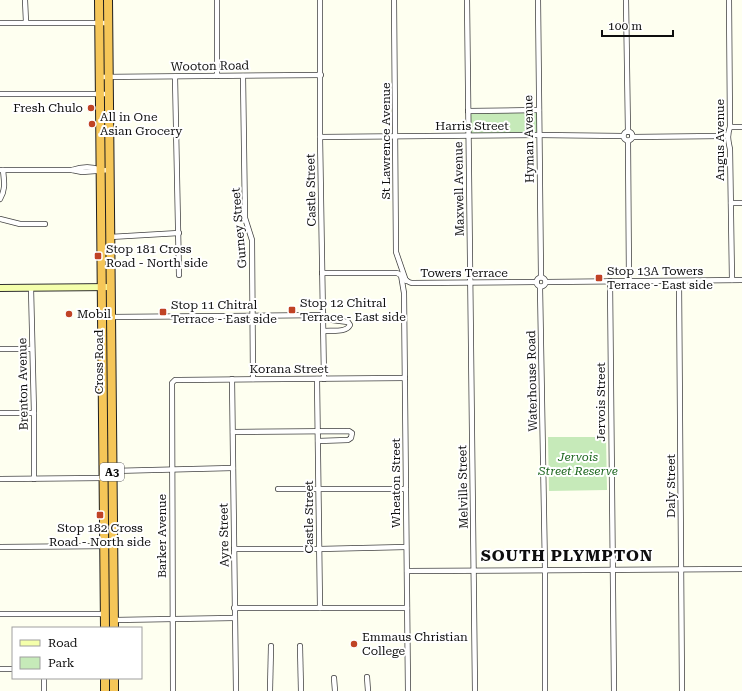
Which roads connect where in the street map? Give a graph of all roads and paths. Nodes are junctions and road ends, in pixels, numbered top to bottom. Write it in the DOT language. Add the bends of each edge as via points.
graph roads {
  1 [pos="25,0"];
  2 [pos="99,0"];
  3 [pos="108,0"];
  4 [pos="217,0"];
  5 [pos="320,0"];
  6 [pos="394,0"];
  7 [pos="467,0"];
  8 [pos="538,0"];
  9 [pos="626,0"];
  10 [pos="729,0"];
  11 [pos="0,22"];
  12 [pos="26,22"];
  13 [pos="104,23"];
  14 [pos="320,75"];
  15 [pos="217,76"];
  16 [pos="242,76"];
  17 [pos="175,77"];
  18 [pos="100,78"];
  19 [pos="109,78"];
  20 [pos="0,94"];
  21 [pos="100,94"];
  22 [pos="109,94"];
  23 [pos="539,110"];
  24 [pos="468,111"];
  25 [pos="730,127"];
  26 [pos="742,127"];
  27 [pos="628,132"];
  28 [pos="539,135"];
  29 [pos="728,135"];
  30 [pos="396,136"];
  31 [pos="469,136"];
  32 [pos="623,136"];
  33 [pos="320,137"];
  34 [pos="632,137"];
  35 [pos="628,141"];
  36 [pos="1,170"];
  37 [pos="105,170"];
  38 [pos="0,199"];
  39 [pos="731,203"];
  40 [pos="742,203"];
  41 [pos="0,218"];
  42 [pos="45,224"];
  43 [pos="179,233"];
  44 [pos="110,237"];
  45 [pos="322,273"];
  46 [pos="179,275"];
  47 [pos="401,276"];
  48 [pos="541,278"];
  49 [pos="732,280"];
  50 [pos="742,280"];
  51 [pos="406,281"];
  52 [pos="610,281"];
  53 [pos="629,281"];
  54 [pos="679,281"];
  55 [pos="537,282"];
  56 [pos="546,282"];
  57 [pos="471,283"];
  58 [pos="102,287"];
  59 [pos="111,287"];
  60 [pos="540,287"];
  61 [pos="0,288"];
  62 [pos="31,288"];
  63 [pos="253,315"];
  64 [pos="324,316"];
  65 [pos="102,317"];
  66 [pos="111,317"];
  67 [pos="324,331"];
  68 [pos="0,349"];
  69 [pos="32,349"];
  70 [pos="405,378"];
  71 [pos="253,379"];
  72 [pos="317,379"];
  73 [pos="324,379"];
  74 [pos="232,380"];
  75 [pos="173,382"];
  76 [pos="0,413"];
  77 [pos="34,413"];
  78 [pos="112,425"];
  79 [pos="103,431"];
  80 [pos="318,431"];
  81 [pos="233,432"];
  82 [pos="112,437"];
  83 [pos="318,441"];
  84 [pos="233,468"];
  85 [pos="172,470"];
  86 [pos="112,471"];
  87 [pos="103,478"];
  88 [pos="0,479"];
  89 [pos="34,479"];
  90 [pos="278,489"];
  91 [pos="319,489"];
  92 [pos="406,489"];
  93 [pos="104,546"];
  94 [pos="113,546"];
  95 [pos="0,547"];
  96 [pos="406,547"];
  97 [pos="319,548"];
  98 [pos="234,549"];
  99 [pos="681,569"];
  100 [pos="742,569"];
  101 [pos="545,570"];
  102 [pos="613,570"];
  103 [pos="407,571"];
  104 [pos="474,571"];
  105 [pos="234,608"];
  106 [pos="320,608"];
  107 [pos="407,608"];
  108 [pos="0,614"];
  109 [pos="105,614"];
  110 [pos="234,618"];
  111 [pos="172,619"];
  112 [pos="114,624"];
  113 [pos="105,627"];
  114 [pos="271,646"];
  115 [pos="300,646"];
  116 [pos="12,669"];
  117 [pos="0,670"];
  118 [pos="367,677"];
  119 [pos="334,678"];
  120 [pos="44,679"];
  121 [pos="105,679"];
  122 [pos="114,679"];
  123 [pos="44,691"];
  124 [pos="105,691"];
  125 [pos="114,691"];
  126 [pos="173,691"];
  127 [pos="236,691"];
  128 [pos="270,691"];
  129 [pos="301,691"];
  130 [pos="334,691"];
  131 [pos="368,691"];
  132 [pos="408,691"];
  133 [pos="475,691"];
  134 [pos="545,691"];
  135 [pos="614,691"];
  136 [pos="682,691"];
  1 -- 12 [label="street"];
  2 -- 13 [label="highway, Cross Road / A3"];
  3 -- 13 [label="highway, Cross Road / A3"];
  4 -- 15 [label="street"];
  5 -- 14 [label="street, Castle Street"];
  6 -- 30 [label="street, St Lawrence Avenue"];
  7 -- 24 [label="street, Maxwell Avenue"];
  8 -- 23 [label="street, Hyman Avenue"];
  9 -- 27 [label="street"];
  10 -- 25 [label="street, Angus Avenue"];
  11 -- 12 [label="street"];
  12 -- 13 [label="street"];
  13 -- 18 [label="highway, Cross Road / A3"];
  13 -- 19 [label="highway, Cross Road / A3"];
  14 -- 16 [label="street, Wooton Road"];
  14 -- 33 [label="street, Castle Street"];
  15 -- 16 [label="street, Wooton Road"];
  15 -- 17 [label="street, Wooton Road"];
  16 -- 63 [label="street, Gurney Street" via="245,218 252,240"];
  17 -- 19 [label="street, Wooton Road"];
  17 -- 43 [label="street"];
  18 -- 19 [label="street, Wooton Road"];
  18 -- 21 [label="highway, Cross Road / A3"];
  19 -- 22 [label="highway, Cross Road / A3"];
  20 -- 21 [label="street"];
  21 -- 22 [label="street"];
  21 -- 37 [label="highway, Cross Road / A3"];
  22 -- 37 [label="highway, Cross Road / A3"];
  23 -- 24 [label="street"];
  23 -- 28 [label="street, Hyman Avenue"];
  24 -- 31 [label="street, Maxwell Avenue"];
  25 -- 26 [label="street"];
  25 -- 29 [label="street, Angus Avenue"];
  27 -- 32 [label="street"];
  27 -- 34 [label="street"];
  28 -- 31 [label="street, Harris Street"];
  28 -- 32 [label="street, Harris Street"];
  28 -- 48 [label="street, Hyman Avenue"];
  29 -- 34 [label="street"];
  29 -- 39 [label="street, Angus Avenue"];
  30 -- 31 [label="street, Harris Street"];
  30 -- 33 [label="street, Harris Street"];
  30 -- 51 [label="street, St Lawrence Avenue" via="396,252"];
  31 -- 57 [label="street, Maxwell Avenue"];
  32 -- 35 [label="street"];
  33 -- 45 [label="street, Castle Street"];
  34 -- 35 [label="street"];
  35 -- 53 [label="street"];
  36 -- 37 [label="street"];
  36 -- 38 [label="street" via="4,192"];
  37 -- 44 [label="highway, Cross Road / A3"];
  37 -- 58 [label="highway, Cross Road / A3"];
  39 -- 40 [label="street"];
  39 -- 49 [label="street, Angus Avenue"];
  41 -- 42 [label="street" via="20,224"];
  43 -- 44 [label="street"];
  43 -- 46 [label="street"];
  44 -- 59 [label="highway, Cross Road / A3"];
  45 -- 47 [label="street" via="397,273"];
  45 -- 64 [label="street, Castle Street"];
  47 -- 51 [label="street, Towers Terrace"];
  47 -- 70 [label="street, Wheaton Street" via="404,293"];
  48 -- 55 [label="street"];
  48 -- 56 [label="street"];
  49 -- 50 [label="street"];
  49 -- 54 [label="street"];
  51 -- 57 [label="street, Towers Terrace"];
  52 -- 53 [label="street"];
  52 -- 56 [label="street"];
  52 -- 102 [label="street, Jervois Street"];
  53 -- 54 [label="street"];
  54 -- 99 [label="street, Daly Street"];
  55 -- 57 [label="street, Towers Terrace"];
  55 -- 60 [label="street"];
  56 -- 60 [label="street"];
  57 -- 104 [label="street, Melville Street"];
  58 -- 59 [label="street"];
  58 -- 62 [label="street"];
  58 -- 65 [label="highway, Cross Road / A3"];
  59 -- 66 [label="highway, Cross Road / A3"];
  60 -- 101 [label="street, Waterhouse Road"];
  61 -- 62 [label="street"];
  62 -- 69 [label="street, Brenton Avenue"];
  63 -- 64 [label="street"];
  63 -- 66 [label="street"];
  63 -- 71 [label="street, Gurney Street"];
  64 -- 67 [label="street, Castle Street"];
  64 -- 67 [label="street" via="348,322 350,325 347,329"];
  65 -- 66 [label="street"];
  65 -- 79 [label="highway, Cross Road / A3"];
  66 -- 78 [label="highway, Cross Road / A3"];
  67 -- 73 [label="street, Castle Street"];
  68 -- 69 [label="street"];
  69 -- 77 [label="street, Brenton Avenue"];
  70 -- 73 [label="street, Korana Street"];
  70 -- 92 [label="street, Wheaton Street"];
  71 -- 72 [label="street, Korana Street"];
  71 -- 74 [label="street, Korana Street"];
  72 -- 73 [label="street, Korana Street"];
  72 -- 80 [label="street, Castle Street"];
  74 -- 75 [label="street, Korana Street"];
  74 -- 81 [label="street, Ayre Street"];
  75 -- 85 [label="street, Barker Avenue"];
  76 -- 77 [label="street"];
  77 -- 89 [label="street, Brenton Avenue"];
  78 -- 79 [label="highway"];
  78 -- 82 [label="highway, Cross Road / A3"];
  79 -- 82 [label="highway"];
  79 -- 87 [label="highway, Cross Road / A3"];
  80 -- 81 [label="street"];
  80 -- 83 [label="street, Castle Street"];
  80 -- 83 [label="street" via="352,433 352,438 348,440"];
  81 -- 84 [label="street, Ayre Street"];
  82 -- 86 [label="highway, Cross Road / A3"];
  83 -- 91 [label="street, Castle Street"];
  84 -- 85 [label="street"];
  84 -- 98 [label="street, Ayre Street"];
  85 -- 86 [label="street"];
  85 -- 111 [label="street, Barker Avenue"];
  86 -- 94 [label="highway, Cross Road / A3"];
  87 -- 89 [label="street"];
  87 -- 93 [label="highway, Cross Road / A3"];
  88 -- 89 [label="street"];
  90 -- 91 [label="street"];
  91 -- 92 [label="street"];
  91 -- 97 [label="street, Castle Street"];
  92 -- 96 [label="street, Wheaton Street"];
  93 -- 94 [label="street"];
  93 -- 95 [label="street"];
  93 -- 109 [label="highway, Cross Road / A3"];
  94 -- 112 [label="highway, Cross Road / A3"];
  96 -- 97 [label="street"];
  96 -- 103 [label="street, Wheaton Street"];
  97 -- 98 [label="street"];
  97 -- 106 [label="street, Castle Street"];
  98 -- 105 [label="street, Ayre Street"];
  99 -- 100 [label="street"];
  99 -- 102 [label="street"];
  99 -- 136 [label="street, Daly Street"];
  101 -- 102 [label="street"];
  101 -- 104 [label="street"];
  101 -- 134 [label="street, Waterhouse Road"];
  102 -- 135 [label="street, Jervois Street"];
  103 -- 104 [label="street"];
  103 -- 107 [label="street, Wheaton Street"];
  104 -- 133 [label="street, Melville Street"];
  105 -- 106 [label="street"];
  105 -- 110 [label="street, Ayre Street"];
  106 -- 107 [label="street"];
  107 -- 132 [label="street, Wheaton Street"];
  108 -- 109 [label="street"];
  109 -- 113 [label="highway, Cross Road / A3"];
  110 -- 111 [label="street"];
  110 -- 127 [label="street, Ayre Street"];
  111 -- 112 [label="street"];
  111 -- 126 [label="street, Barker Avenue"];
  114 -- 128 [label="street"];
  115 -- 129 [label="street"];
  116 -- 117 [label="street"];
  118 -- 131 [label="street"];
  119 -- 130 [label="street"];
  120 -- 123 [label="street"];
  121 -- 124 [label="highway"];
  122 -- 125 [label="highway"];
}
